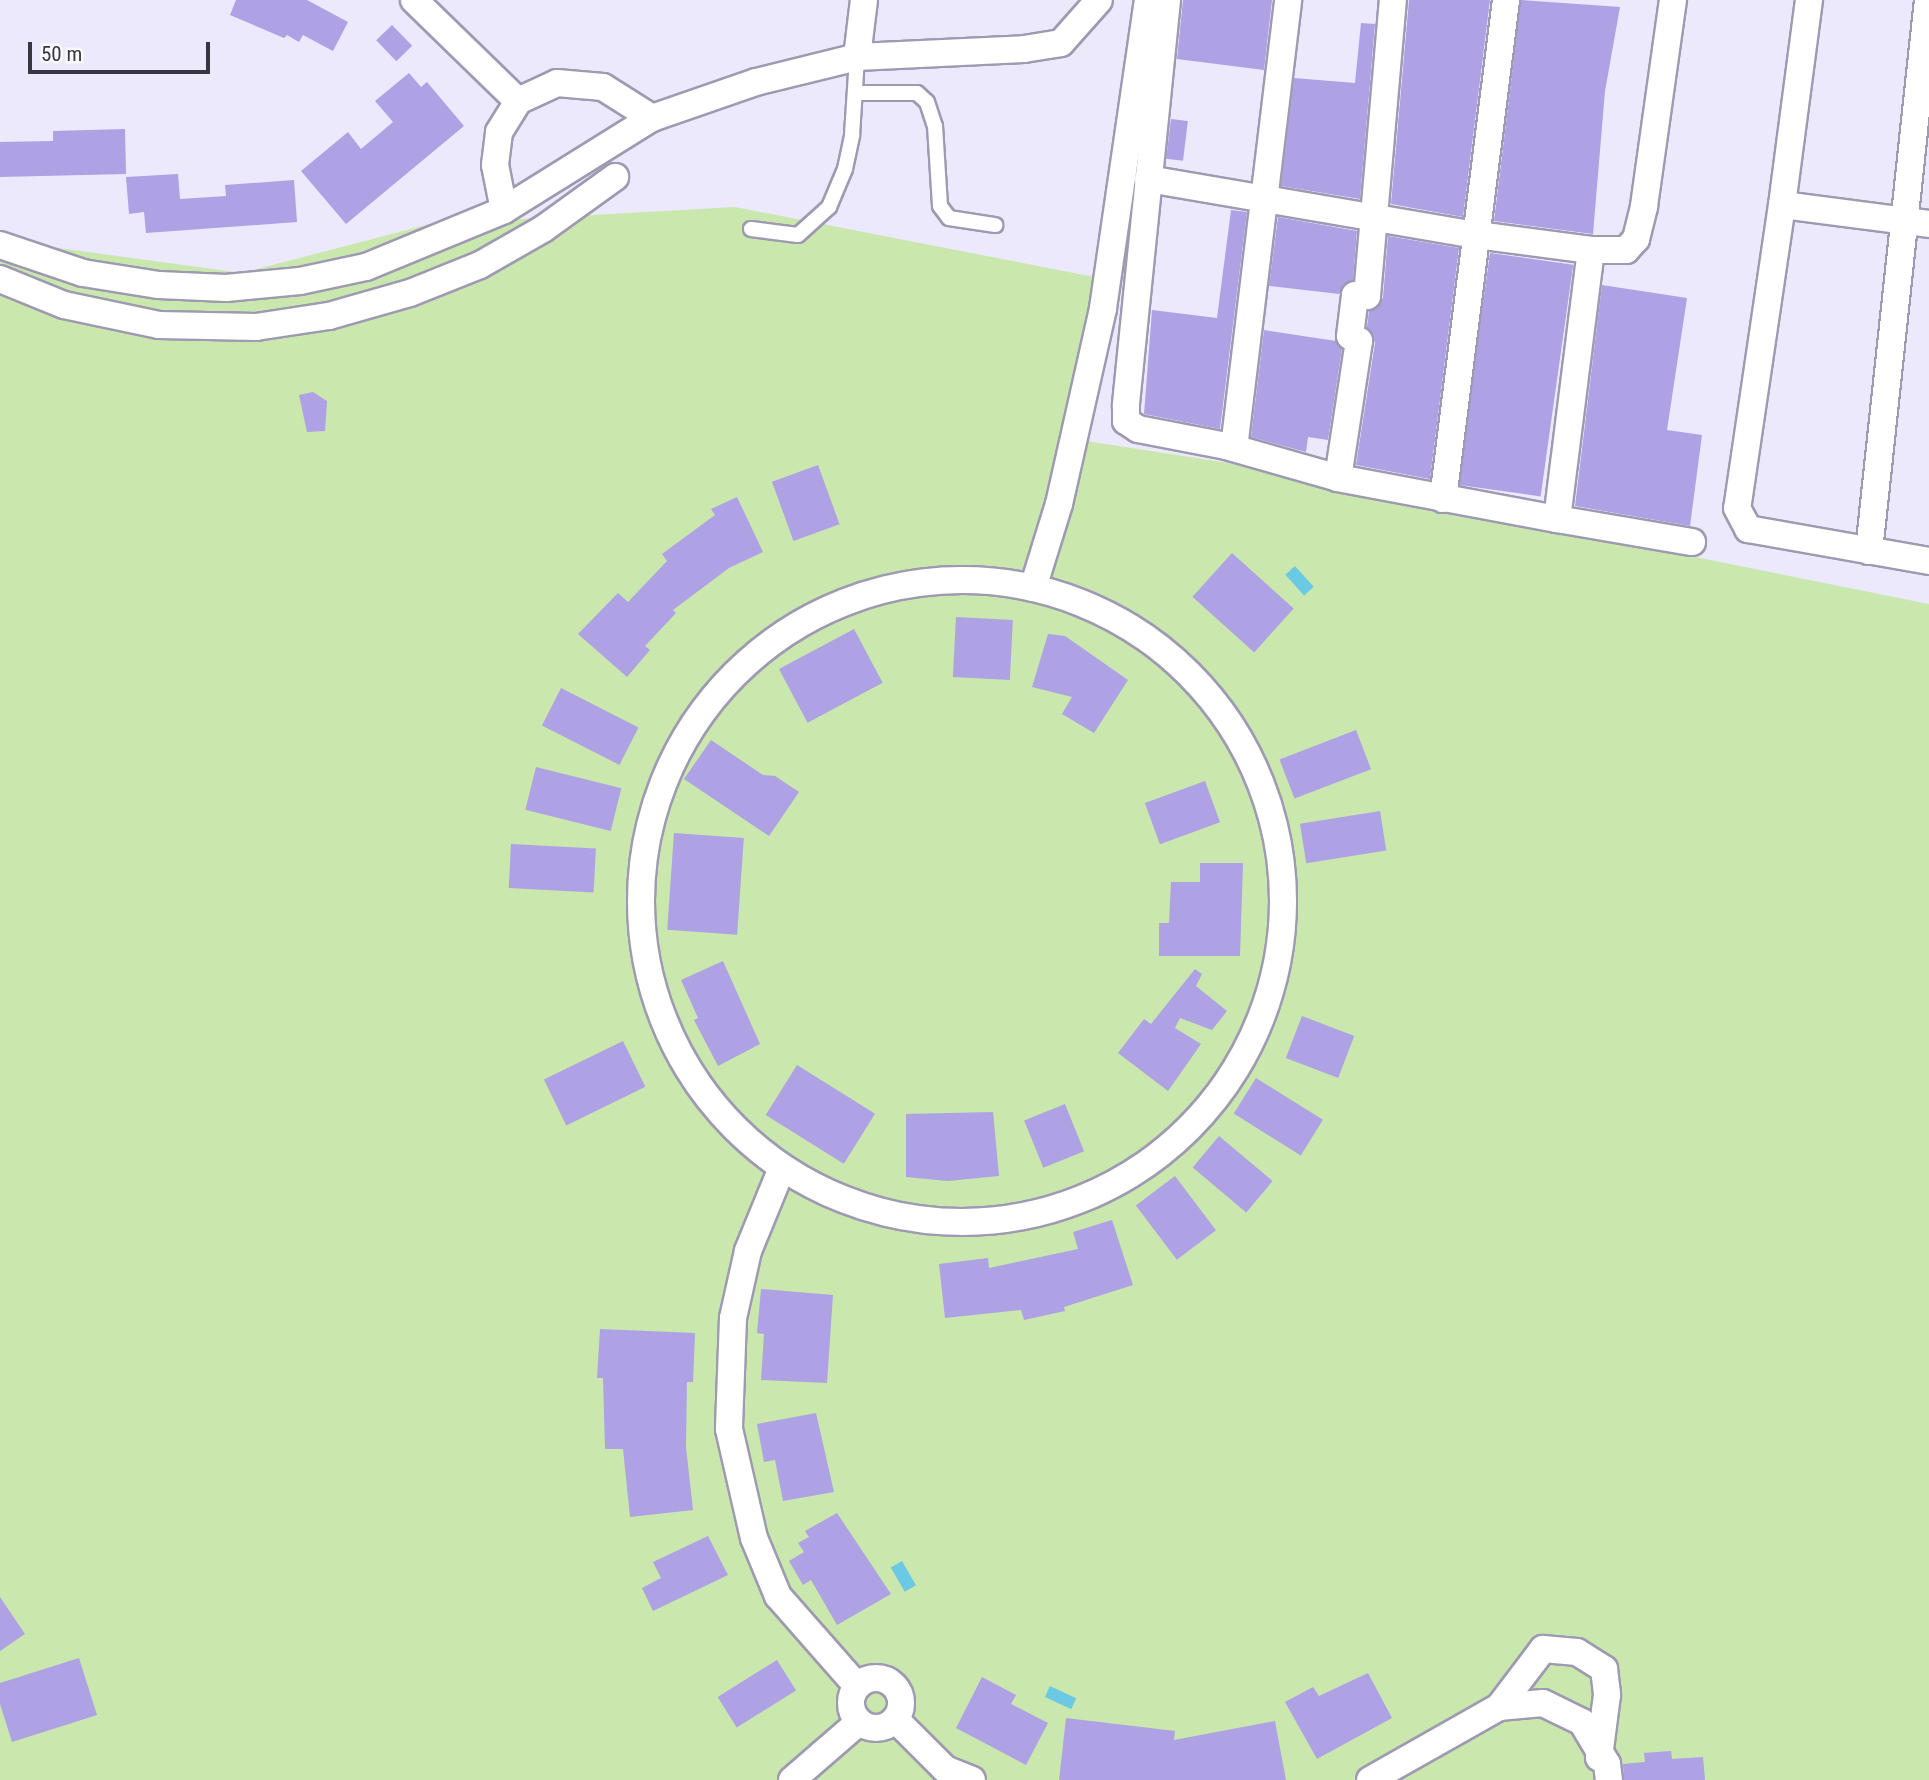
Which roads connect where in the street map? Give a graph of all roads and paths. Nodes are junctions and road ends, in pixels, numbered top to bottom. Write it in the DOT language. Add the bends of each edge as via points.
graph roads {
  1 [pos="414,0"];
  2 [pos="863,0"];
  3 [pos="1099,0"];
  4 [pos="1148,0"];
  5 [pos="1167,0"];
  6 [pos="1288,0"];
  7 [pos="1392,0"];
  8 [pos="1506,0"];
  9 [pos="1672,0"];
  10 [pos="1809,0"];
  11 [pos="1928,0"];
  12 [pos="857,57"];
  13 [pos="857,93"];
  14 [pos="518,102"];
  15 [pos="652,118"];
  16 [pos="615,177"];
  17 [pos="1147,179"];
  18 [pos="1264,200"];
  19 [pos="1782,205"];
  20 [pos="504,209"];
  21 [pos="1373,214"];
  22 [pos="1917,223"];
  23 [pos="995,225"];
  24 [pos="751,229"];
  25 [pos="1477,235"];
  26 [pos="0,245"];
  27 [pos="1591,250"];
  28 [pos="0,279"];
  29 [pos="1234,448"];
  30 [pos="1338,478"];
  31 [pos="1443,499"];
  32 [pos="1557,519"];
  33 [pos="1692,541"];
  34 [pos="1869,551"];
  35 [pos="1929,561"];
  36 [pos="1032,588"];
  37 [pos="782,1168"];
  38 [pos="858,1686"];
  39 [pos="1499,1707"];
  40 [pos="896,1720"];
  41 [pos="859,1722"];
  42 [pos="1604,1768"];
  43 [pos="792,1780"];
  44 [pos="972,1780"];
  45 [pos="1370,1780"];
  1 -- 14 [label="street"];
  2 -- 12 [label="street"];
  3 -- 12 [label="street" via="1060,43 1024,49"];
  4 -- 36 [label="street" via="1103,308 1062,492"];
  5 -- 17 [label="street"];
  6 -- 18 [label="street"];
  7 -- 21 [label="street"];
  8 -- 25 [label="street"];
  9 -- 27 [label="street" via="1636,239 1626,250"];
  10 -- 19 [label="street"];
  11 -- 22 [label="street"];
  12 -- 13 [label="lane"];
  12 -- 15 [label="street" via="756,82"];
  13 -- 23 [label="lane" via="917,93 926,102 935,126 940,206 949,218"];
  13 -- 24 [label="lane" via="845,169 829,207 798,235"];
  14 -- 15 [label="street" via="557,83 603,87"];
  14 -- 20 [label="street" via="499,132 495,165"];
  15 -- 20 [label="street"];
  16 -- 28 [label="street" via="544,229 480,265 410,293 329,316 256,327 159,325 64,305"];
  17 -- 18 [label="street"];
  17 -- 29 [label="street" via="1126,421 1138,429"];
  18 -- 21 [label="street"];
  18 -- 29 [label="street"];
  19 -- 22 [label="street"];
  19 -- 34 [label="street" via="1737,508 1748,529"];
  20 -- 26 [label="street" via="366,267 300,281 226,288 159,285 83,273"];
  21 -- 25 [label="street"];
  21 -- 30 [label="street" via="1367,296 1355,295 1350,336 1359,341"];
  22 -- 34 [label="street"];
  25 -- 27 [label="street"];
  25 -- 31 [label="street"];
  27 -- 32 [label="street"];
  29 -- 30 [label="street"];
  30 -- 31 [label="street"];
  31 -- 32 [label="street"];
  32 -- 33 [label="street"];
  34 -- 35 [label="street"];
  36 -- 37 [label="street" via="926,582 856,598 792,629 754,657 712,699 691,727 659,791 639,896 655,1001 679,1055 705,1095 728,1122"];
  36 -- 37 [label="street" via="1080,602 1164,651 1223,714 1255,766 1272,812 1282,860 1285,909 1279,958 1262,1016 1222,1092 1190,1129 1111,1186 1065,1206 1017,1218 919,1219 860,1205"];
  37 -- 38 [label="street" via="748,1251 733,1318 729,1429 754,1538 778,1596"];
  38 -- 40 [label="street" via="875,1677 894,1684 902,1701"];
  38 -- 41 [label="street" via="851,1704"];
  39 -- 42 [label="street" via="1543,1703 1582,1722"];
  39 -- 42 [label="street" via="1543,1649 1577,1652 1604,1669"];
  39 -- 45 [label="street"];
  40 -- 41 [label="street" via="878,1728"];
  40 -- 44 [label="street" via="945,1769"];
  41 -- 43 [label="street"];
}
